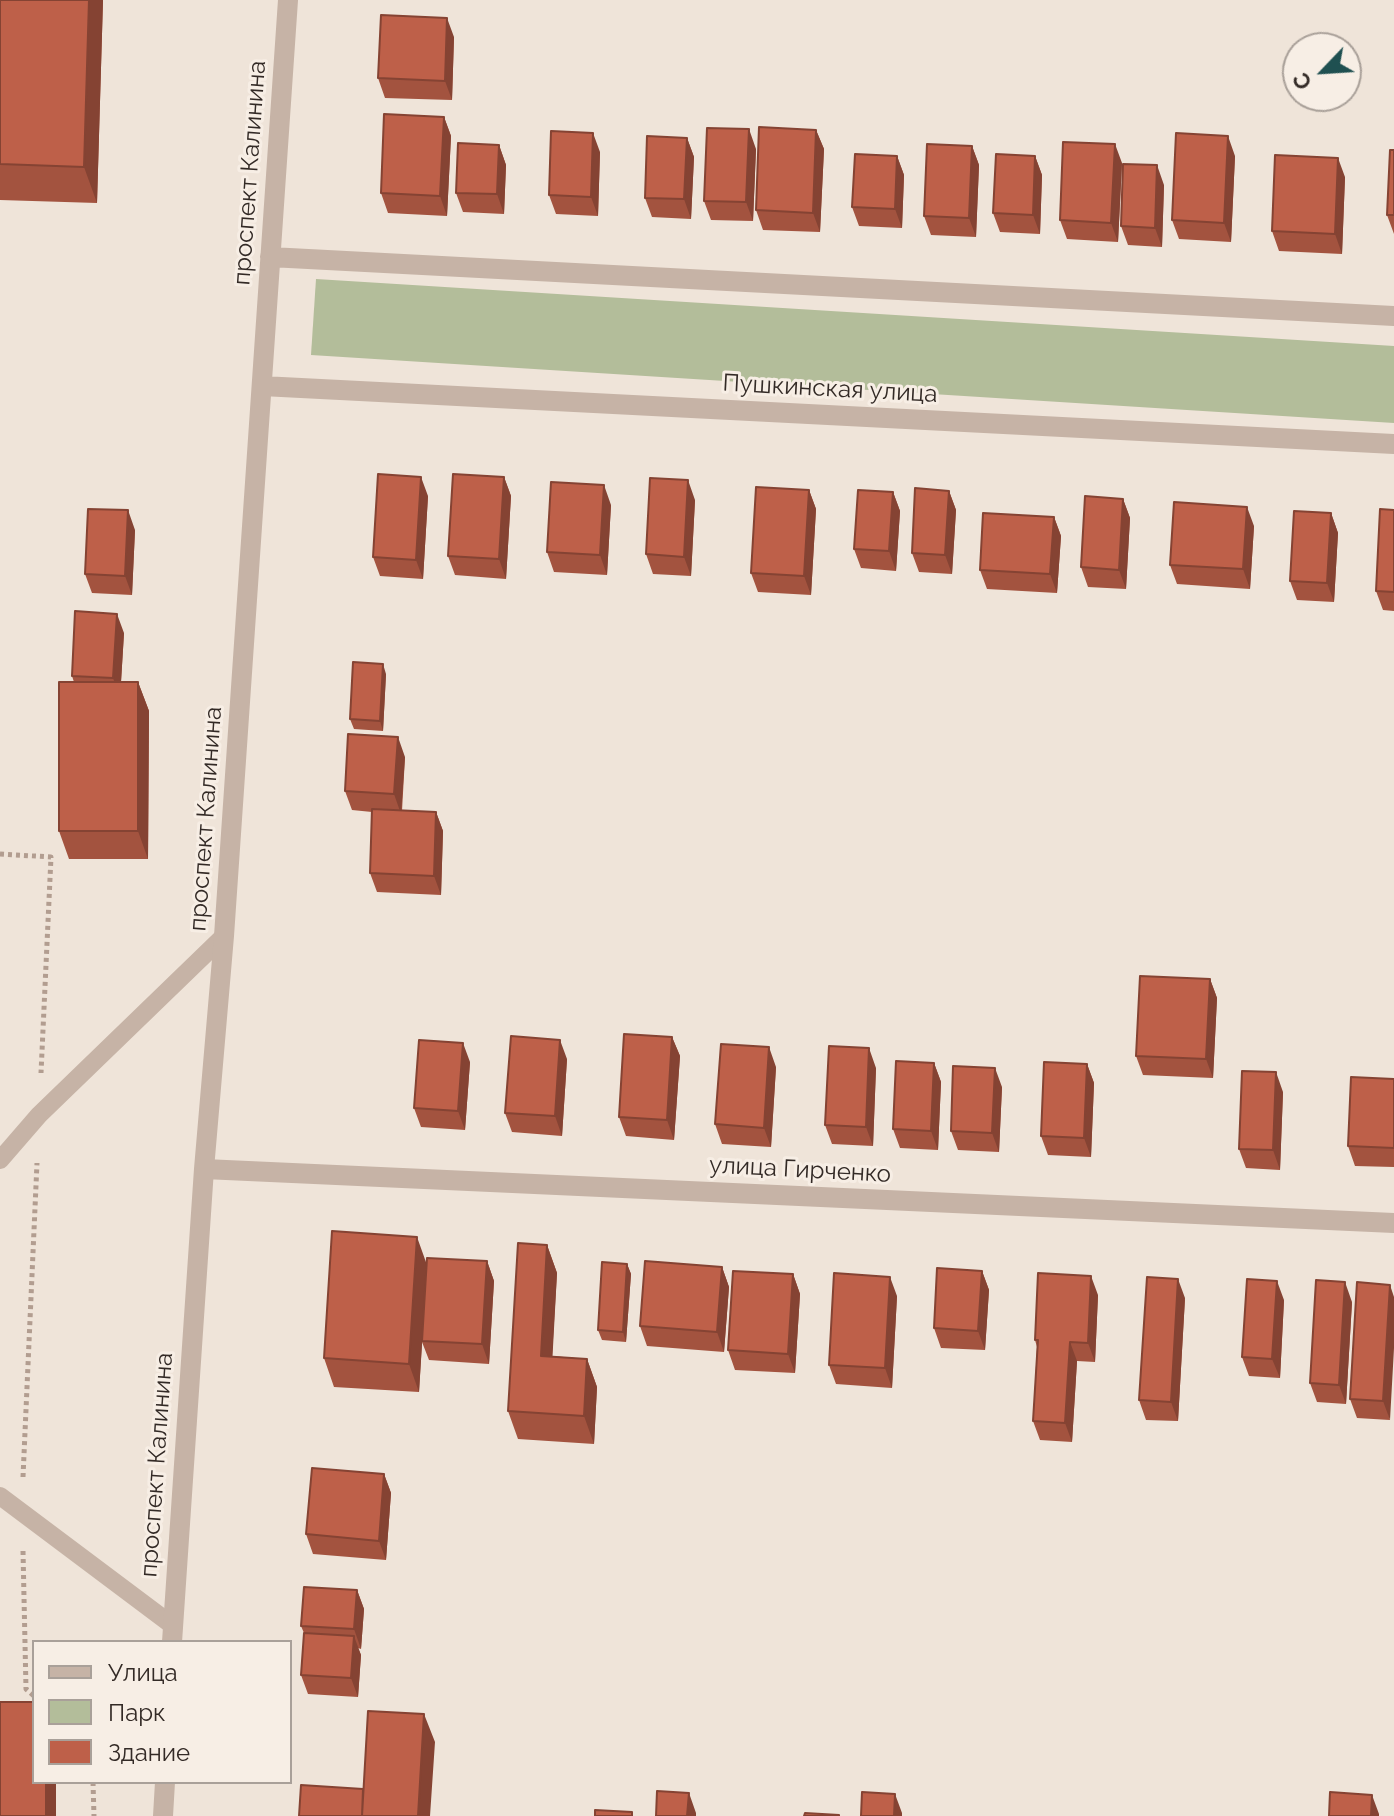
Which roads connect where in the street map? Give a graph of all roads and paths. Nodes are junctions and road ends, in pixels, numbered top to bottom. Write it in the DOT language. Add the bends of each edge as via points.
graph roads {
  1 [pos="288,0"];
  2 [pos="270,257"];
  3 [pos="1394,316"];
  4 [pos="262,386"];
  5 [pos="1394,444"];
  6 [pos="0,854"];
  7 [pos="224,936"];
  8 [pos="39,1115"];
  9 [pos="0,1160"];
  10 [pos="204,1169"];
  11 [pos="1394,1223"];
  12 [pos="0,1496"];
  13 [pos="22,1512"];
  14 [pos="172,1634"];
  15 [pos="32,1694"];
  16 [pos="93,1784"];
  17 [pos="165,1784"];
  18 [pos="94,1816"];
  19 [pos="163,1816"];
  1 -- 2 [label="street, проспект Калинина"];
  2 -- 3 [label="street"];
  2 -- 4 [label="street, проспект Калинина"];
  4 -- 5 [label="street, Пушкинская улица"];
  4 -- 7 [label="street, проспект Калинина"];
  6 -- 8 [label="path" via="51,857"];
  7 -- 8 [label="lane"];
  7 -- 10 [label="street, проспект Калинина"];
  8 -- 9 [label="lane"];
  8 -- 13 [label="path"];
  10 -- 11 [label="street, улица Гирченко"];
  10 -- 14 [label="street, проспект Калинина"];
  12 -- 13 [label="lane"];
  13 -- 14 [label="lane"];
  13 -- 15 [label="path" via="26,1689"];
  16 -- 18 [label="path"];
  17 -- 19 [label="street"];
}
